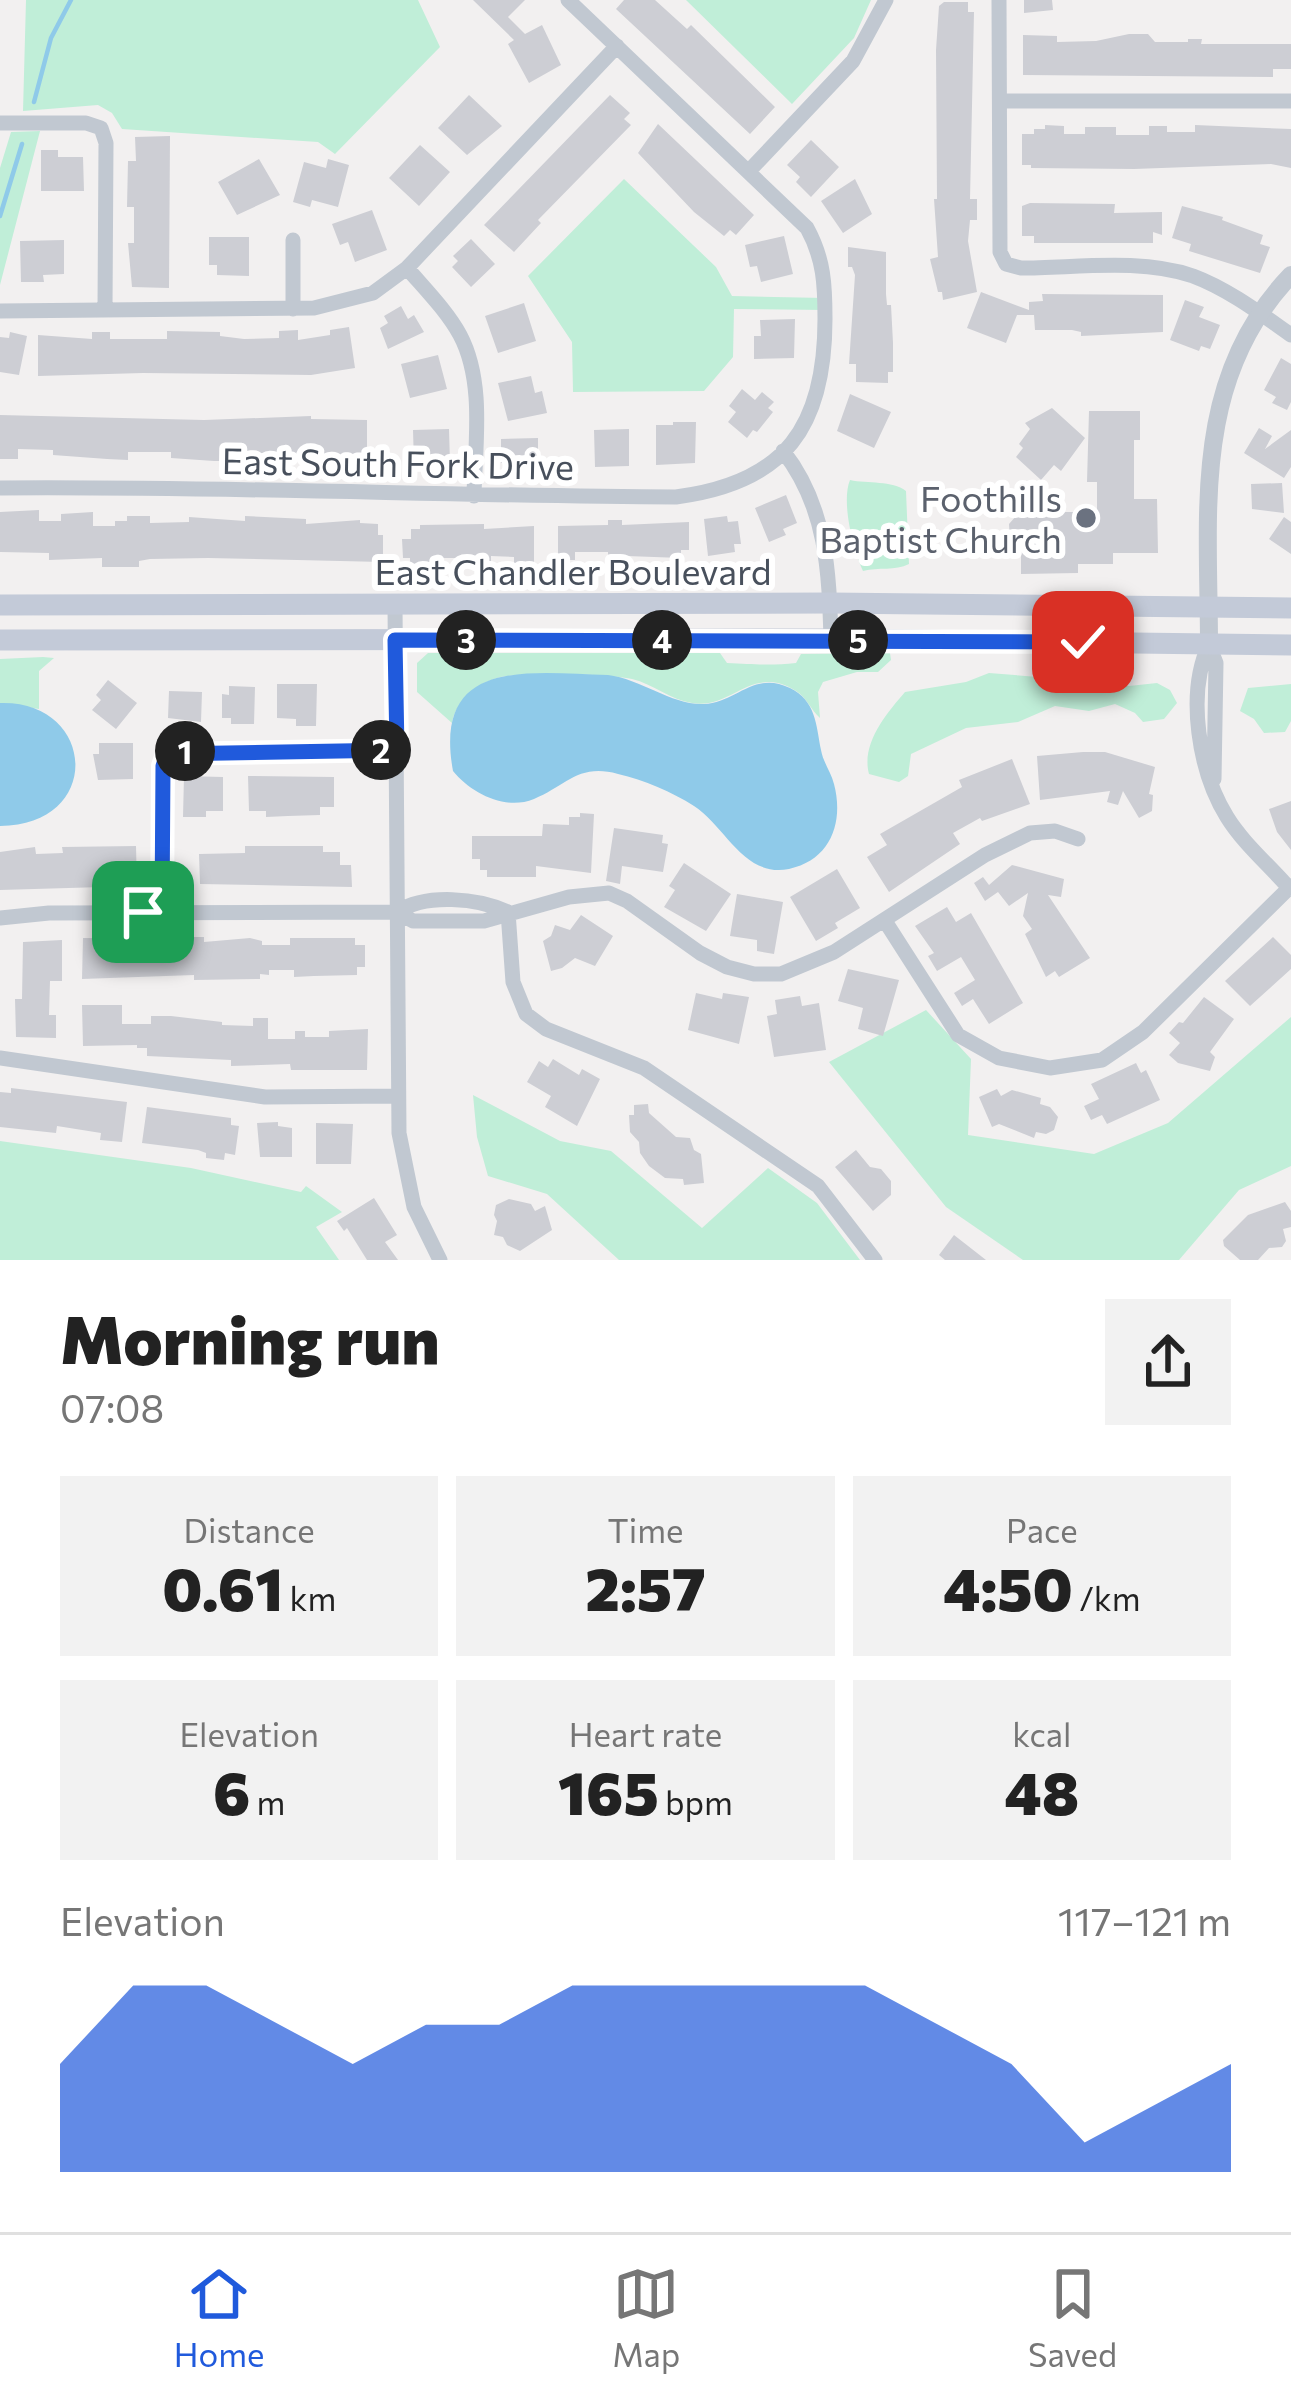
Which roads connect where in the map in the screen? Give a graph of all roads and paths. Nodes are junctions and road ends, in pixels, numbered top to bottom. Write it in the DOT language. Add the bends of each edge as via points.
graph roads {
  1 [pos="568,0"];
  2 [pos="886,0"];
  3 [pos="999,0"];
  4 [pos="617,46"];
  5 [pos="1000,101"];
  6 [pos="1291,101"];
  7 [pos="0,123"];
  8 [pos="748,171"];
  9 [pos="293,240"];
  10 [pos="406,268"];
  11 [pos="1291,275"];
  12 [pos="105,308"];
  13 [pos="293,309"];
  14 [pos="0,311"];
  15 [pos="1260,314"];
  16 [pos="1291,334"];
  17 [pos="783,451"];
  18 [pos="0,488"];
  19 [pos="473,496"];
  20 [pos="830,602"];
  21 [pos="395,604"];
  22 [pos="0,605"];
  23 [pos="1209,607"];
  24 [pos="1291,608"];
  25 [pos="0,640"];
  26 [pos="395,640"];
  27 [pos="831,640"];
  28 [pos="1209,645"];
  29 [pos="1291,645"];
  30 [pos="397,750"];
  31 [pos="1078,838"];
  32 [pos="1290,887"];
  33 [pos="162,912"];
  34 [pos="397,912"];
  35 [pos="508,912"];
  36 [pos="0,919"];
  37 [pos="885,921"];
  38 [pos="1,1059"];
  39 [pos="398,1096"];
  40 [pos="440,1260"];
  41 [pos="875,1260"];
  1 -- 4 [label="street"];
  2 -- 8 [label="street" via="853,62"];
  3 -- 5 [label="street"];
  4 -- 8 [label="street"];
  4 -- 10 [label="street"];
  5 -- 6 [label="street"];
  5 -- 15 [label="street" via="1006,264 1166,269"];
  7 -- 12 [label="street" via="101,128"];
  8 -- 17 [label="street" via="807,228 824,268 821,386"];
  9 -- 13 [label="street"];
  10 -- 13 [label="street" via="359,299"];
  10 -- 19 [label="street" via="461,336 471,364"];
  11 -- 15 [label="street"];
  12 -- 13 [label="street"];
  12 -- 14 [label="street"];
  15 -- 16 [label="street"];
  15 -- 23 [label="street" via="1226,380 1214,428"];
  17 -- 19 [label="street, East South Fork Drive" via="745,481 709,493"];
  17 -- 20 [label="street" via="820,524"];
  18 -- 19 [label="street, East South Fork Drive"];
  20 -- 21 [label="main road, East Chandler Boulevard"];
  20 -- 23 [label="main road, East Chandler Boulevard"];
  20 -- 27 [label="street"];
  21 -- 22 [label="main road, East Chandler Boulevard"];
  21 -- 26 [label="street"];
  23 -- 24 [label="main road, East Chandler Boulevard"];
  23 -- 28 [label="street"];
  25 -- 26 [label="main road, East Chandler Boulevard"];
  26 -- 27 [label="main road, East Chandler Boulevard"];
  26 -- 30 [label="street"];
  27 -- 28 [label="main road, East Chandler Boulevard"];
  28 -- 29 [label="main road, East Chandler Boulevard"];
  28 -- 32 [label="street" via="1199,665 1200,754 1226,815"];
  30 -- 33 [label="street" via="167,754"];
  30 -- 34 [label="street"];
  31 -- 37 [label="street" via="1030,833"];
  32 -- 37 [label="street" via="1143,1032 1102,1060 1050,1068 999,1058 958,1035"];
  33 -- 34 [label="street"];
  33 -- 36 [label="street"];
  34 -- 35 [label="street" via="411,903 484,902"];
  34 -- 39 [label="street"];
  35 -- 37 [label="street" via="609,893 700,953 754,974 808,966"];
  35 -- 41 [label="street" via="513,982 526,1014 644,1068 818,1186"];
  38 -- 39 [label="street" via="265,1096"];
  39 -- 40 [label="street" via="414,1207"];
}
